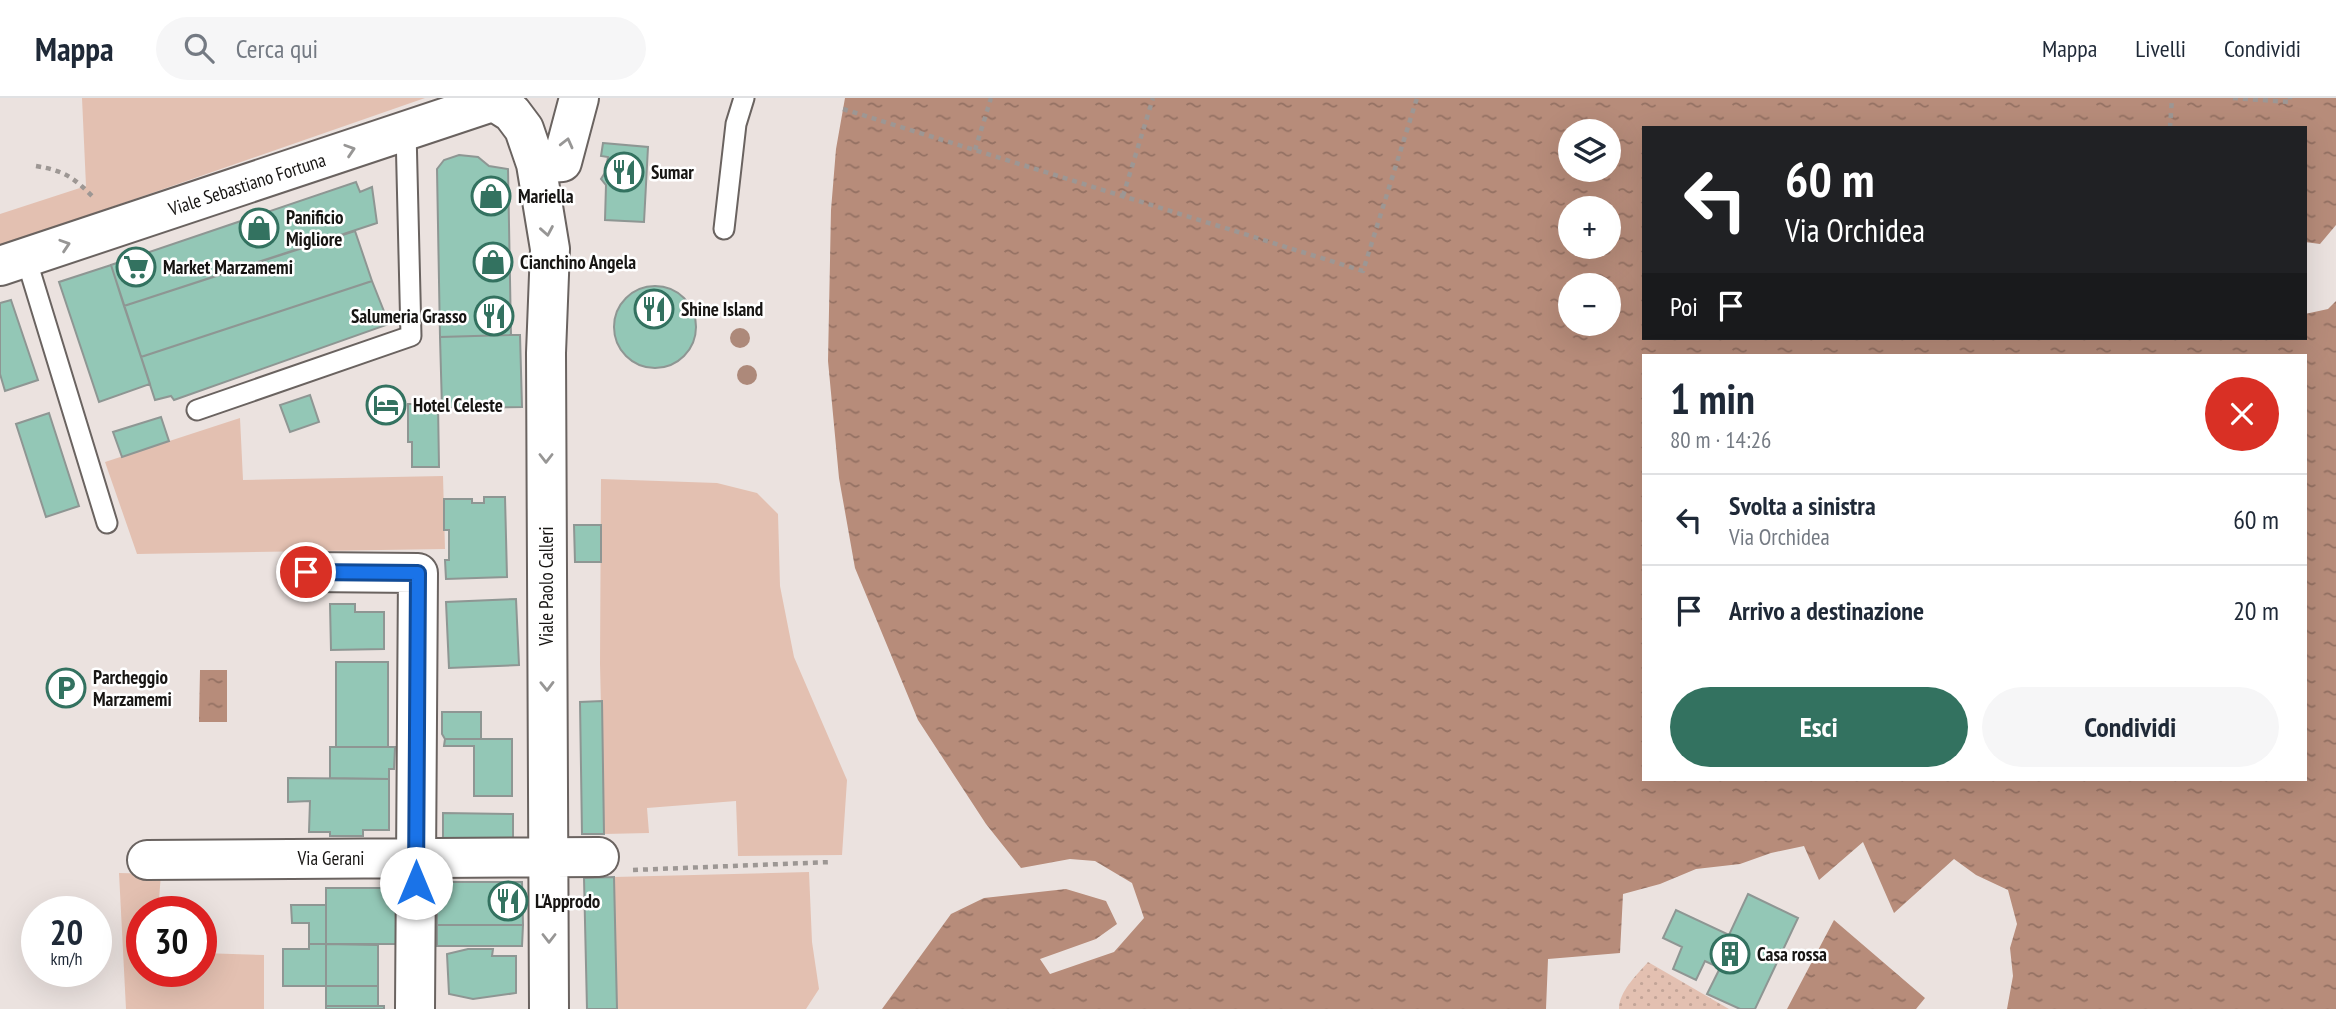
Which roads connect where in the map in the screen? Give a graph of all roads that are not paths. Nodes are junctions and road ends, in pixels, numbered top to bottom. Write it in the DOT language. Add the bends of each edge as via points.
graph roads {
  1 [pos="579,98"];
  2 [pos="744,98"];
  3 [pos="498,100"];
  4 [pos="405,131"];
  5 [pos="536,164"];
  6 [pos="724,229"];
  7 [pos="13,262"];
  8 [pos="197,410"];
  9 [pos="107,523"];
  10 [pos="306,572"];
  11 [pos="548,857"];
  12 [pos="600,857"];
  13 [pos="416,858"];
  14 [pos="146,859"];
  15 [pos="415,1009"];
  16 [pos="549,1009"];
  5 -- 1 [label="street, one-way" via="562,162"];
  2 -- 6 [label="lane" via="736,124"];
  3 -- 4 [label="street, Viale Sebastiano Fortuna"];
  3 -- 5 [label="street, Viale Paolo Calleri" via="524,129"];
  7 -- 4 [label="street, Viale Sebastiano Fortuna, one-way"];
  4 -- 8 [label="lane" via="411,337"];
  5 -- 11 [label="street, Viale Paolo Calleri, one-way" via="550,249 546,353"];
  7 -- 9 [label="lane"];
  10 -- 13 [label="street" via="418,573"];
  11 -- 12 [label="street, Via Gerani"];
  11 -- 13 [label="street, Via Gerani"];
  11 -- 16 [label="street, Viale Paolo Calleri, one-way"];
  13 -- 14 [label="street, Via Gerani"];
  13 -- 15 [label="street"];
}
